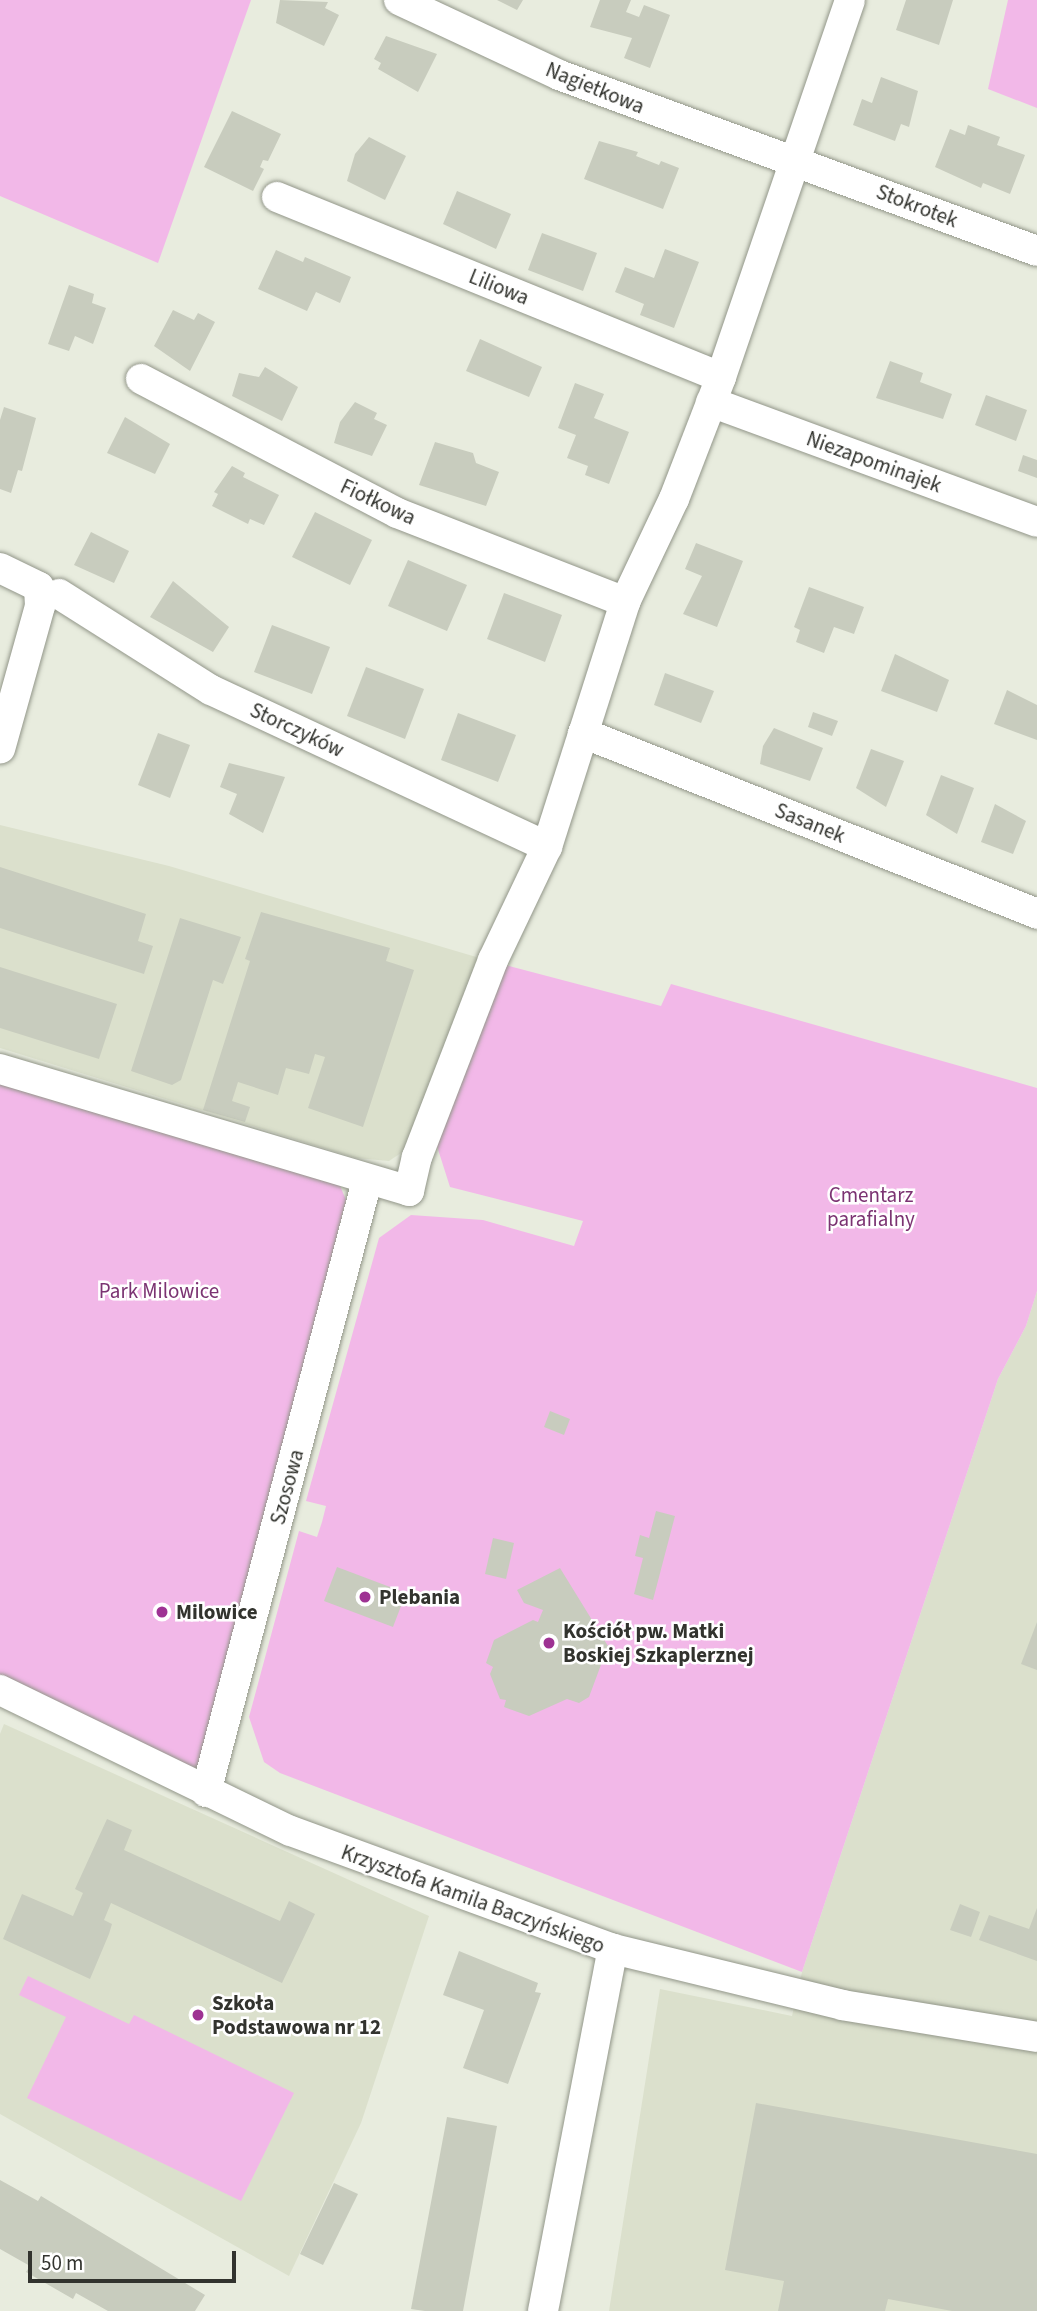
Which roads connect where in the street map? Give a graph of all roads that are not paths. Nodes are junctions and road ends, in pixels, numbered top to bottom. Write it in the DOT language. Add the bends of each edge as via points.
graph roads {
  1 [pos="399,0"];
  2 [pos="850,0"];
  3 [pos="796,166"];
  4 [pos="277,197"];
  5 [pos="1037,251"];
  6 [pos="141,379"];
  7 [pos="716,389"];
  8 [pos="1037,522"];
  9 [pos="0,568"];
  10 [pos="49,590"];
  11 [pos="625,602"];
  12 [pos="583,733"];
  13 [pos="0,749"];
  14 [pos="547,847"];
  15 [pos="1037,914"];
  16 [pos="0,1069"];
  17 [pos="367,1181"];
  18 [pos="0,1690"];
  19 [pos="206,1792"];
  20 [pos="613,1949"];
  21 [pos="1037,2037"];
  22 [pos="543,2311"];
  1 -- 3 [label="street, Nagietkowa" via="559,75"];
  2 -- 3 [label="street"];
  3 -- 5 [label="street, Stokrotek" via="844,178"];
  3 -- 7 [label="street"];
  4 -- 7 [label="street, Liliowa"];
  6 -- 11 [label="street, Fiołkowa" via="397,513"];
  7 -- 8 [label="street, Niezapominajek"];
  7 -- 11 [label="street" via="674,499"];
  9 -- 10 [label="street, Storczyków"];
  10 -- 13 [label="street" via="40,606"];
  10 -- 14 [label="street, Storczyków" via="211,690"];
  11 -- 12 [label="street"];
  12 -- 14 [label="street"];
  12 -- 15 [label="street, Sasanek"];
  14 -- 17 [label="street" via="493,960 417,1157 409,1191"];
  16 -- 17 [label="street"];
  17 -- 19 [label="street, Szosowa"];
  18 -- 19 [label="street, Krzysztofa Kamila Baczyńskiego"];
  19 -- 20 [label="street, Krzysztofa Kamila Baczyńskiego" via="364,1860"];
  20 -- 21 [label="street" via="842,2006"];
  20 -- 22 [label="street, Krzysztofa Kamila Baczyńskiego"];
}
